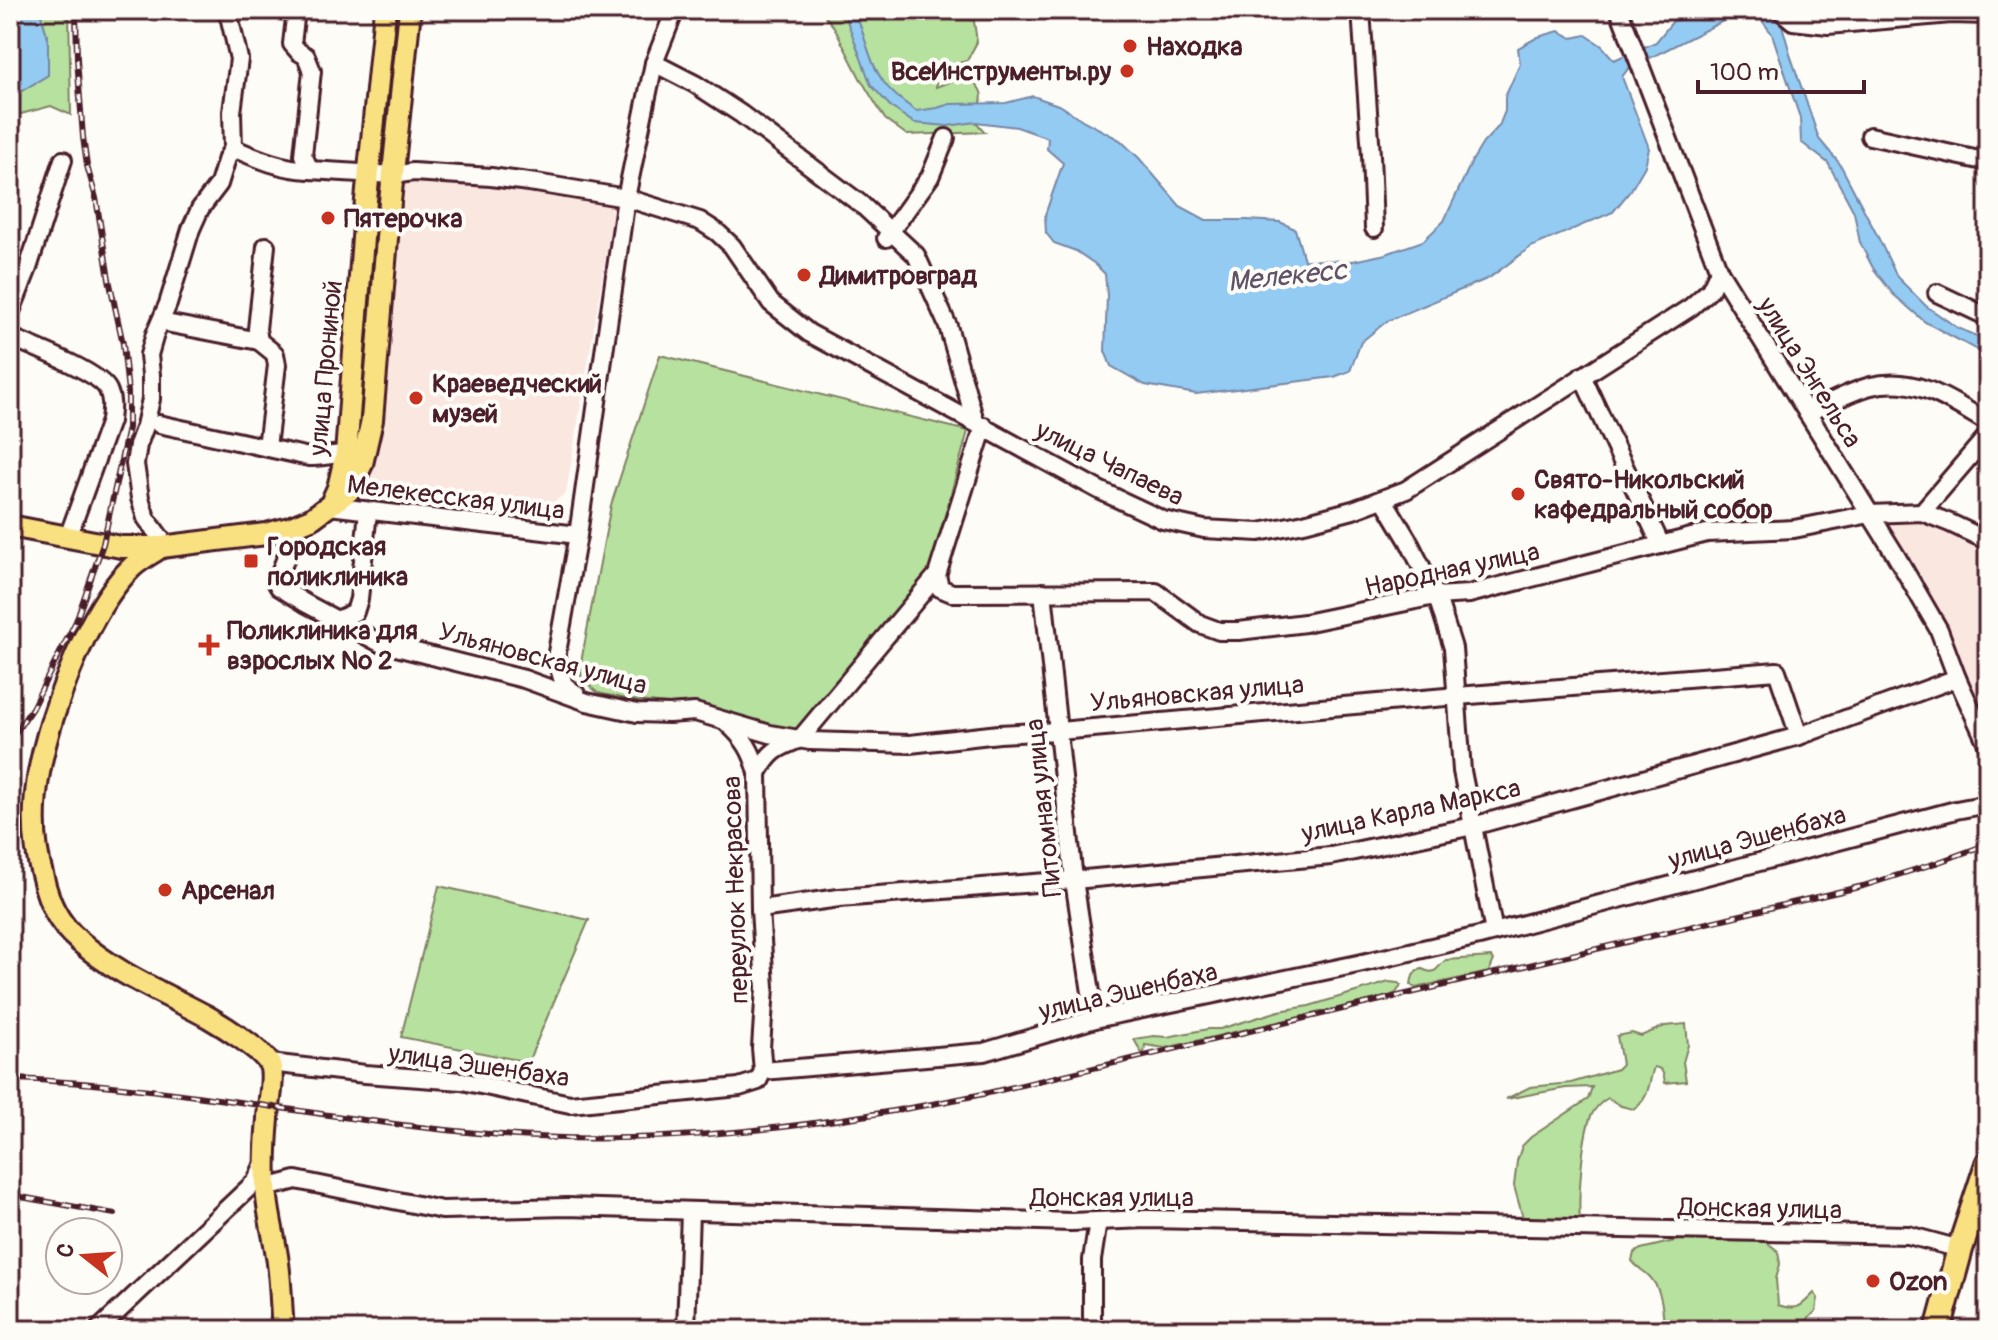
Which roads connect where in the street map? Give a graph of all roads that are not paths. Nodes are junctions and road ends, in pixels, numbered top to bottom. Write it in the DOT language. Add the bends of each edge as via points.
graph roads {
  1 [pos="226,10"];
  2 [pos="296,10"];
  3 [pos="385,10"];
  4 [pos="410,10"];
  5 [pos="675,10"];
  6 [pos="1361,10"];
  7 [pos="1619,10"];
  8 [pos="1780,10"];
  9 [pos="1988,15"];
  10 [pos="654,63"];
  11 [pos="1870,136"];
  12 [pos="946,138"];
  13 [pos="233,148"];
  14 [pos="63,160"];
  15 [pos="1988,162"];
  16 [pos="310,170"];
  17 [pos="369,174"];
  18 [pos="393,175"];
  19 [pos="626,198"];
  20 [pos="1374,228"];
  21 [pos="889,236"];
  22 [pos="266,246"];
  23 [pos="1719,271"];
  24 [pos="1937,293"];
  25 [pos="10,314"];
  26 [pos="1988,317"];
  27 [pos="171,324"];
  28 [pos="10,337"];
  29 [pos="259,341"];
  30 [pos="1582,376"];
  31 [pos="1807,413"];
  32 [pos="1988,423"];
  33 [pos="159,424"];
  34 [pos="980,424"];
  35 [pos="1988,435"];
  36 [pos="267,447"];
  37 [pos="346,454"];
  38 [pos="1384,500"];
  39 [pos="329,506"];
  40 [pos="368,511"];
  41 [pos="1922,512"];
  42 [pos="1870,514"];
  43 [pos="10,526"];
  44 [pos="289,528"];
  45 [pos="578,535"];
  46 [pos="68,537"];
  47 [pos="1988,541"];
  48 [pos="1661,545"];
  49 [pos="164,547"];
  50 [pos="937,575"];
  51 [pos="1043,592"];
  52 [pos="1435,596"];
  53 [pos="355,612"];
  54 [pos="337,620"];
  55 [pos="360,633"];
  56 [pos="556,658"];
  57 [pos="1957,678"];
  58 [pos="524,679"];
  59 [pos="1457,696"];
  60 [pos="587,702"];
  61 [pos="723,719"];
  62 [pos="1059,731"];
  63 [pos="1799,736"];
  64 [pos="800,739"];
  65 [pos="1988,746"];
  66 [pos="758,773"];
  67 [pos="1988,804"];
  68 [pos="1473,826"];
  69 [pos="1074,880"];
  70 [pos="760,909"];
  71 [pos="1494,932"];
  72 [pos="1095,1019"];
  73 [pos="270,1063"];
  74 [pos="763,1071"];
  75 [pos="266,1159"];
  76 [pos="1988,1164"];
  77 [pos="266,1188"];
  78 [pos="690,1212"];
  79 [pos="1098,1221"];
  80 [pos="1960,1249"];
  81 [pos="103,1329"];
  82 [pos="283,1330"];
  83 [pos="686,1330"];
  84 [pos="1092,1330"];
  85 [pos="1938,1330"];
  1 -- 13 [label="street" via="239,59"];
  2 -- 16 [label="street" via="292,44 306,56 312,71 303,155"];
  3 -- 17 [label="main road, улица Прониной"];
  4 -- 18 [label="main road, улица Прониной"];
  5 -- 10 [label="street, Мелекесская улица"];
  6 -- 20 [label="street"];
  7 -- 23 [label="street, улица Энгельса"];
  8 -- 9 [label="street" via="1793,21 1828,25"];
  10 -- 19 [label="street, Мелекесская улица"];
  10 -- 21 [label="street" via="741,114 862,205"];
  11 -- 15 [label="street"];
  12 -- 21 [label="street" via="930,177"];
  13 -- 16 [label="street" via="276,165"];
  13 -- 49 [label="street" via="219,184 191,229 149,355 151,399 135,464 146,518"];
  14 -- 25 [label="street"];
  16 -- 17 [label="street"];
  17 -- 18 [label="street"];
  17 -- 37 [label="main road, улица Прониной"];
  18 -- 19 [label="street" via="491,177"];
  18 -- 39 [label="main road, улица Прониной" via="372,420 362,464 349,491"];
  19 -- 34 [label="street, улица Чапаева" via="700,221 732,246 771,303 809,333"];
  19 -- 45 [label="street, Мелекесская улица"];
  21 -- 34 [label="street" via="916,255 948,326"];
  22 -- 29 [label="street"];
  23 -- 30 [label="street, улица Чапаева" via="1710,290 1691,307"];
  23 -- 31 [label="street, улица Энгельса"];
  24 -- 26 [label="street"];
  27 -- 29 [label="street"];
  28 -- 46 [label="street" via="89,373 107,387 112,402"];
  29 -- 36 [label="street" via="275,354 277,365"];
  30 -- 38 [label="street, улица Чапаева"];
  30 -- 48 [label="street"];
  31 -- 32 [label="street" via="1872,386 1911,383"];
  31 -- 42 [label="street, улица Энгельса"];
  33 -- 36 [label="street"];
  34 -- 38 [label="street, улица Чапаева" via="1099,490 1163,520 1204,529 1259,532"];
  34 -- 50 [label="street"];
  35 -- 41 [label="street"];
  36 -- 37 [label="street" via="309,457"];
  37 -- 39 [label="main road, улица Прониной"];
  38 -- 52 [label="street"];
  39 -- 40 [label="street, Мелекесская улица"];
  39 -- 44 [label="main road"];
  40 -- 45 [label="street, Мелекесская улица"];
  40 -- 53 [label="street"];
  41 -- 42 [label="street, Народная улица"];
  41 -- 47 [label="street, Народная улица"];
  42 -- 48 [label="street, Народная улица" via="1794,529 1707,533"];
  42 -- 57 [label="street, улица Энгельса" via="1939,630"];
  43 -- 46 [label="main road"];
  44 -- 49 [label="main road"];
  44 -- 54 [label="street, Ульяновская улица" via="292,543 276,582"];
  45 -- 56 [label="street, Мелекесская улица"];
  46 -- 49 [label="main road" via="121,547"];
  48 -- 52 [label="street, Народная улица" via="1469,594"];
  49 -- 73 [label="main road" via="132,567 90,627 46,740 37,782 34,842 49,900 77,939 107,962 219,1023"];
  50 -- 51 [label="street, Народная улица" via="940,588 952,593"];
  50 -- 64 [label="street"];
  51 -- 52 [label="street, Народная улица" via="1156,592 1200,624 1219,631 1305,623"];
  51 -- 62 [label="street, Питомная улица"];
  52 -- 59 [label="street" via="1453,648"];
  53 -- 54 [label="street"];
  53 -- 55 [label="street"];
  54 -- 55 [label="street, Ульяновская улица"];
  55 -- 58 [label="street, Ульяновская улица" via="380,643"];
  56 -- 58 [label="street"];
  56 -- 60 [label="street" via="564,685"];
  57 -- 63 [label="street, улица Карла Маркса"];
  57 -- 65 [label="street, улица Энгельса"];
  58 -- 60 [label="street, Ульяновская улица"];
  59 -- 62 [label="street, Ульяновская улица"];
  59 -- 63 [label="street, Ульяновская улица" via="1777,671"];
  59 -- 68 [label="street" via="1462,771"];
  60 -- 61 [label="street, Ульяновская улица" via="637,713 695,712"];
  61 -- 64 [label="street, Ульяновская улица"];
  61 -- 66 [label="street, переулок Некрасова" via="742,736"];
  62 -- 64 [label="street, Ульяновская улица" via="910,744"];
  62 -- 69 [label="street, Питомная улица"];
  63 -- 68 [label="street, улица Карла Маркса"];
  64 -- 66 [label="street" via="768,756"];
  66 -- 70 [label="street, переулок Некрасова"];
  67 -- 71 [label="street, улица Эшенбаха"];
  68 -- 69 [label="street, улица Карла Маркса" via="1331,856"];
  68 -- 71 [label="street"];
  69 -- 70 [label="street, улица Карла Маркса"];
  69 -- 72 [label="street, Питомная улица"];
  70 -- 74 [label="street, переулок Некрасова"];
  71 -- 72 [label="street, улица Эшенбаха"];
  72 -- 74 [label="street, улица Эшенбаха" via="984,1052"];
  73 -- 74 [label="street, улица Эшенбаха" via="462,1081 570,1104 739,1087 758,1081"];
  73 -- 75 [label="main road"];
  75 -- 77 [label="main road"];
  75 -- 81 [label="street" via="256,1181"];
  76 -- 80 [label="highway"];
  77 -- 78 [label="street, Донская улица" via="296,1180 442,1210 567,1207"];
  77 -- 82 [label="main road"];
  78 -- 79 [label="street, Донская улица"];
  78 -- 83 [label="street"];
  79 -- 80 [label="street, Донская улица" via="1908,1235"];
  79 -- 84 [label="street"];
  80 -- 85 [label="highway"];
}
